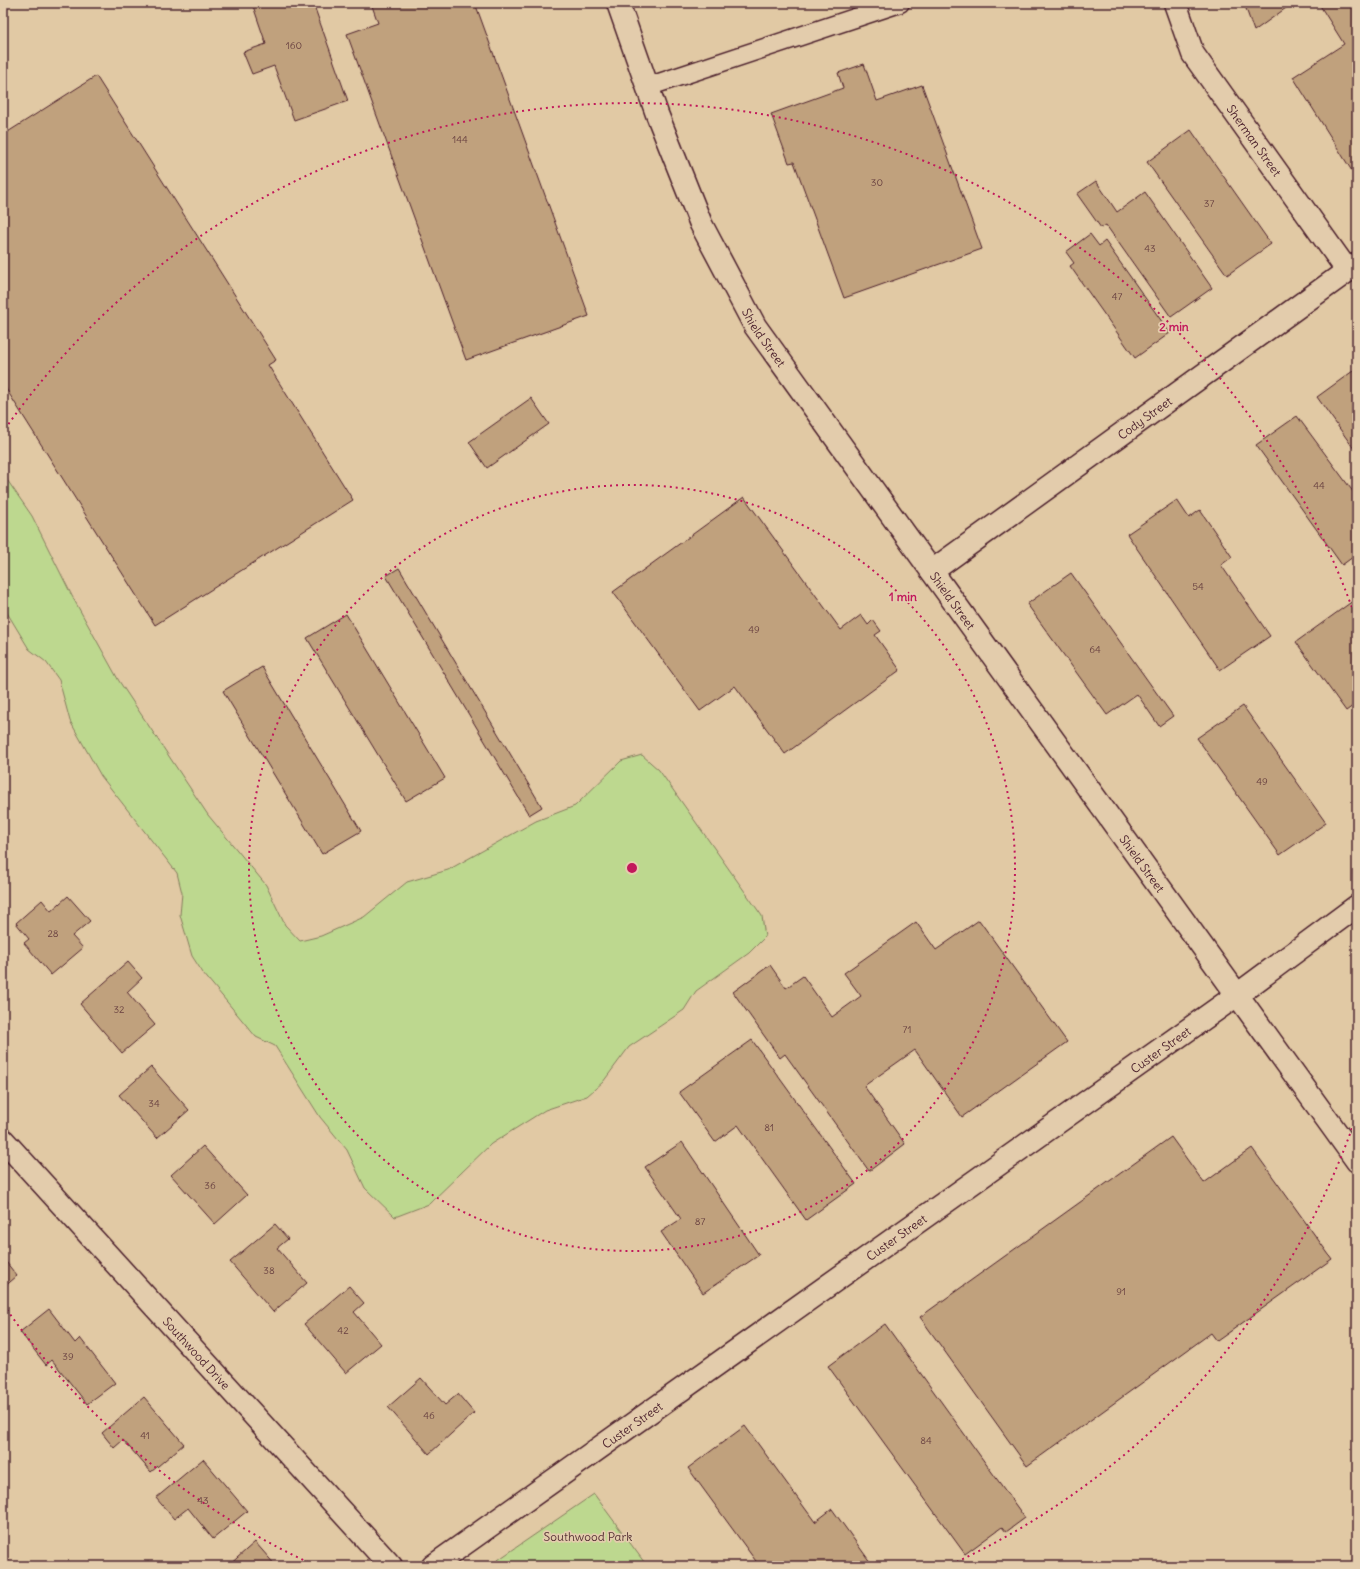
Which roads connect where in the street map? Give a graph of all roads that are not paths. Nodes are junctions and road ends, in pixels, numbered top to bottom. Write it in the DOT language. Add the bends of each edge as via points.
graph roads {
  1 [pos="618,3"];
  2 [pos="900,3"];
  3 [pos="1175,3"];
  4 [pos="647,87"];
  5 [pos="1352,267"];
  6 [pos="932,571"];
  7 [pos="1357,906"];
  8 [pos="1237,996"];
  9 [pos="3,1140"];
  10 [pos="1357,1161"];
  11 [pos="391,1566"];
  12 [pos="433,1566"];
  1 -- 4 [label="street, Shield Street"];
  2 -- 4 [label="lane"];
  3 -- 5 [label="street, Sherman Street" via="1193,54"];
  4 -- 6 [label="street, Shield Street" via="701,224 755,326"];
  5 -- 6 [label="street, Cody Street"];
  6 -- 8 [label="street, Shield Street"];
  7 -- 8 [label="street, Custer Street"];
  8 -- 10 [label="street, Shield Street"];
  8 -- 12 [label="street, Custer Street"];
  9 -- 11 [label="street, Southwood Drive"];
}
